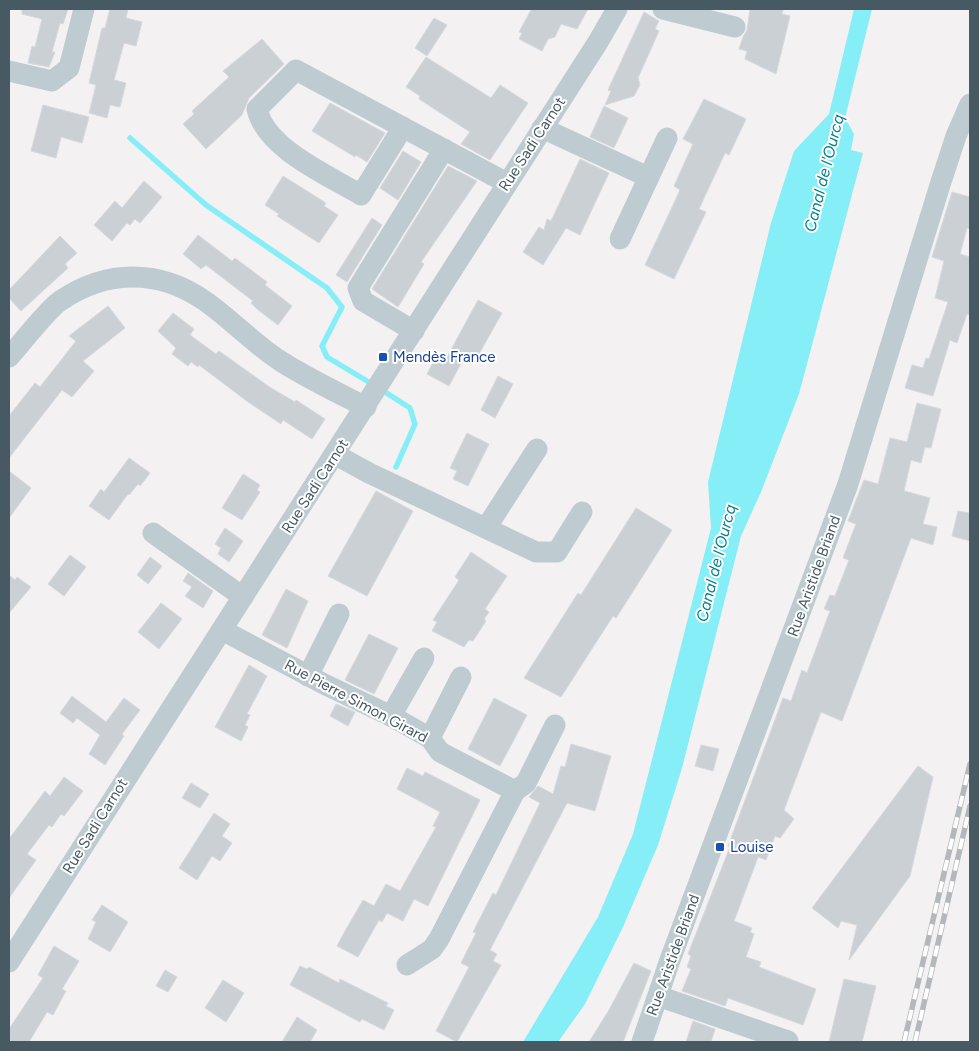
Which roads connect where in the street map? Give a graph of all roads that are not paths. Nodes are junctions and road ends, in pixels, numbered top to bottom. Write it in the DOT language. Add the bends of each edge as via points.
graph roads {
  1 [pos="84,9"];
  2 [pos="617,9"];
  3 [pos="663,9"];
  4 [pos="735,28"];
  5 [pos="9,71"];
  6 [pos="970,104"];
  7 [pos="403,127"];
  8 [pos="542,128"];
  9 [pos="667,138"];
  10 [pos="444,149"];
  11 [pos="648,177"];
  12 [pos="507,183"];
  13 [pos="620,239"];
  14 [pos="414,331"];
  15 [pos="9,357"];
  16 [pos="366,407"];
  17 [pos="537,449"];
  18 [pos="336,455"];
  19 [pos="582,512"];
  20 [pos="486,528"];
  21 [pos="153,533"];
  22 [pos="243,596"];
  23 [pos="339,614"];
  24 [pos="222,630"];
  25 [pos="424,658"];
  26 [pos="308,676"];
  27 [pos="462,678"];
  28 [pos="391,716"];
  29 [pos="556,725"];
  30 [pos="430,738"];
  31 [pos="515,791"];
  32 [pos="9,962"];
  33 [pos="407,965"];
  34 [pos="658,996"];
  35 [pos="788,1041"];
  36 [pos="642,1042"];
  1 -- 5 [label="street" via="69,68 52,81"];
  2 -- 8 [label="street, Rue Sadi Carnot"];
  3 -- 4 [label="street"];
  6 -- 34 [label="street, Rue Aristide Briand" via="948,161 848,484"];
  7 -- 7 [label="street" via="361,195 281,146 260,123 257,109 296,70"];
  7 -- 10 [label="street"];
  8 -- 11 [label="street"];
  8 -- 12 [label="street, Rue Sadi Carnot"];
  9 -- 11 [label="street"];
  10 -- 12 [label="street"];
  10 -- 14 [label="street" via="358,288 363,301"];
  11 -- 13 [label="street"];
  12 -- 14 [label="street, Rue Sadi Carnot"];
  14 -- 16 [label="street, Rue Sadi Carnot"];
  15 -- 16 [label="street" via="59,302 118,277 151,277 175,283 205,301 282,362"];
  16 -- 18 [label="street, Rue Sadi Carnot"];
  17 -- 20 [label="street"];
  18 -- 20 [label="street"];
  18 -- 22 [label="street, Rue Sadi Carnot"];
  19 -- 20 [label="street" via="557,552 536,552"];
  21 -- 22 [label="street"];
  22 -- 24 [label="street, Rue Sadi Carnot"];
  23 -- 26 [label="street"];
  24 -- 26 [label="street, Rue Pierre Simon Girard"];
  24 -- 32 [label="street, Rue Sadi Carnot"];
  25 -- 28 [label="street"];
  26 -- 28 [label="street, Rue Pierre Simon Girard"];
  27 -- 30 [label="street"];
  28 -- 30 [label="street, Rue Pierre Simon Girard"];
  29 -- 31 [label="street" via="526,784"];
  30 -- 31 [label="street, Rue Pierre Simon Girard" via="440,752"];
  31 -- 33 [label="street" via="439,939 432,949"];
  34 -- 35 [label="street"];
  34 -- 36 [label="street, Rue Aristide Briand"];
}
